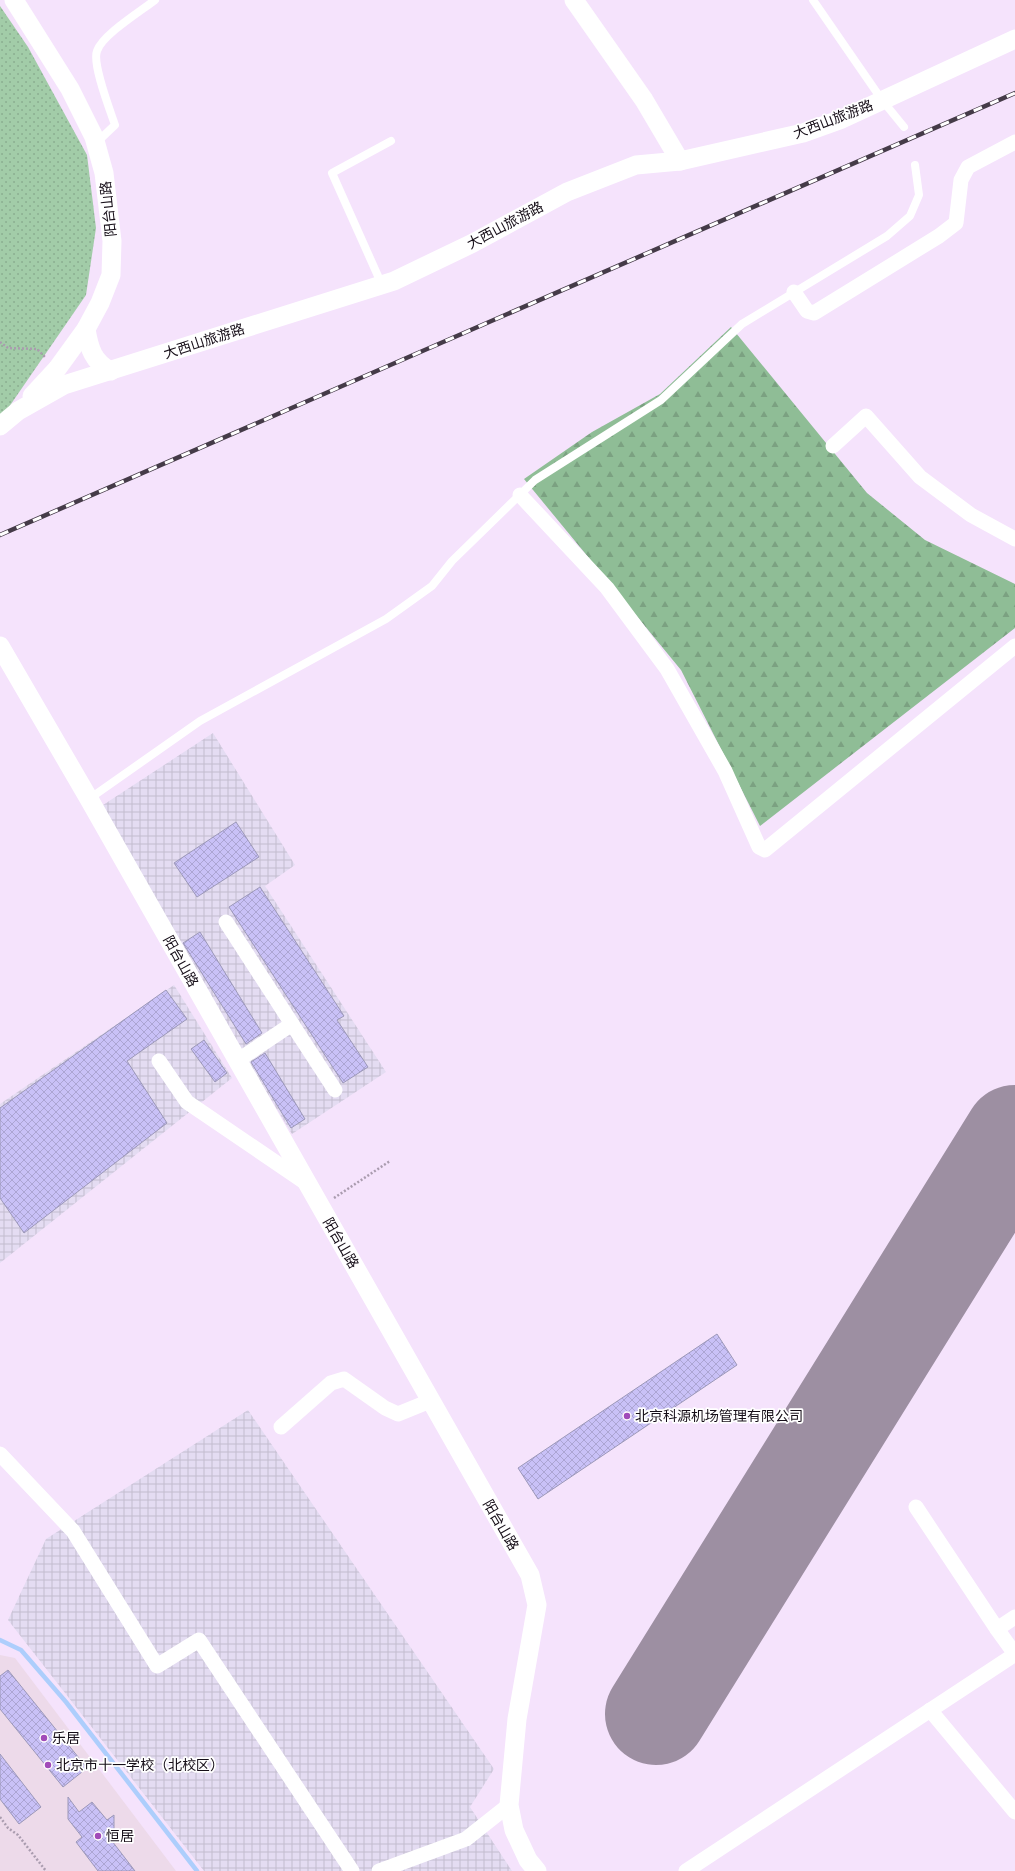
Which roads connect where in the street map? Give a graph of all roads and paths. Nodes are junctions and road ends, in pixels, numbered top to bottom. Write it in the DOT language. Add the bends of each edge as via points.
graph roads {
  1 [pos="14,0"];
  2 [pos="155,0"];
  3 [pos="574,0"];
  4 [pos="813,0"];
  5 [pos="1015,39"];
  6 [pos="882,100"];
  7 [pos="904,127"];
  8 [pos="391,141"];
  9 [pos="1015,142"];
  10 [pos="96,143"];
  11 [pos="680,161"];
  12 [pos="915,165"];
  13 [pos="382,285"];
  14 [pos="794,292"];
  15 [pos="86,329"];
  16 [pos="0,342"];
  17 [pos="57,369"];
  18 [pos="111,370"];
  19 [pos="18,411"];
  20 [pos="0,426"];
  21 [pos="833,446"];
  22 [pos="520,495"];
  23 [pos="1015,539"];
  24 [pos="0,646"];
  25 [pos="1015,646"];
  26 [pos="89,799"];
  27 [pos="226,922"];
  28 [pos="292,1024"];
  29 [pos="160,1061"];
  30 [pos="237,1061"];
  31 [pos="335,1090"];
  32 [pos="390,1161"];
  33 [pos="307,1184"];
  34 [pos="320,1207"];
  35 [pos="430,1400"];
  36 [pos="281,1427"];
  37 [pos="0,1454"];
  38 [pos="916,1507"];
  39 [pos="1015,1617"];
  40 [pos="997,1629"];
  41 [pos="1015,1654"];
  42 [pos="930,1710"];
  43 [pos="509,1805"];
  44 [pos="1015,1812"];
  45 [pos="0,1817"];
  46 [pos="3,1821"];
  47 [pos="0,1825"];
  48 [pos="46,1871"];
  49 [pos="352,1871"];
  50 [pos="379,1871"];
  51 [pos="537,1871"];
  52 [pos="686,1871"];
  1 -- 10 [label="street, 阳台山路" via="70,89"];
  2 -- 10 [label="lane" via="104,40 96,51 99,79 115,125"];
  3 -- 11 [label="street" via="644,100"];
  4 -- 6 [label="lane"];
  5 -- 6 [label="street, 大西山旅游路"];
  6 -- 7 [label="lane"];
  6 -- 11 [label="street, 大西山旅游路" via="803,134"];
  8 -- 13 [label="lane" via="332,173"];
  9 -- 14 [label="street" via="968,167 961,180 956,223 939,236 814,313 807,311"];
  10 -- 15 [label="street, 阳台山路" via="109,207 111,268 100,303"];
  11 -- 13 [label="street, 大西山旅游路" via="636,165 605,176 567,192 473,242"];
  12 -- 14 [label="lane" via="919,195 910,216 887,236"];
  13 -- 18 [label="street, 大西山旅游路"];
  14 -- 22 [label="lane" via="742,324 661,400 535,480"];
  15 -- 17 [label="street, 阳台山路"];
  15 -- 18 [label="street" via="88,343 96,360"];
  16 -- 17 [label="path" via="8,348 37,349"];
  17 -- 19 [label="street, 阳台山路"];
  18 -- 19 [label="street, 大西山旅游路" via="64,385"];
  19 -- 20 [label="street, 大西山旅游路"];
  21 -- 23 [label="street" via="866,416 920,477 972,515"];
  22 -- 25 [label="street" via="607,588 667,669 725,771 759,847 765,850"];
  22 -- 26 [label="lane" via="452,561 432,586 386,619 200,721"];
  24 -- 26 [label="street, 阳台山路"];
  26 -- 30 [label="street, 阳台山路"];
  27 -- 28 [label="street"];
  28 -- 30 [label="street"];
  28 -- 31 [label="street"];
  29 -- 33 [label="street" via="186,1102"];
  30 -- 33 [label="street, 阳台山路"];
  32 -- 34 [label="path"];
  33 -- 34 [label="street, 阳台山路"];
  34 -- 35 [label="street, 阳台山路"];
  35 -- 36 [label="street" via="398,1414 385,1408 344,1379 331,1383"];
  35 -- 43 [label="street, 阳台山路" via="530,1575 537,1605 517,1719"];
  37 -- 49 [label="street" via="73,1531 157,1666 199,1640"];
  38 -- 40 [label="street"];
  39 -- 40 [label="street"];
  40 -- 41 [label="street"];
  41 -- 42 [label="street"];
  42 -- 44 [label="street"];
  42 -- 52 [label="street"];
  43 -- 50 [label="street" via="466,1839"];
  43 -- 51 [label="street, 阳台山路" via="514,1830 528,1860"];
  45 -- 46 [label="path"];
  46 -- 47 [label="path"];
  46 -- 48 [label="path" via="18,1835"];
}
